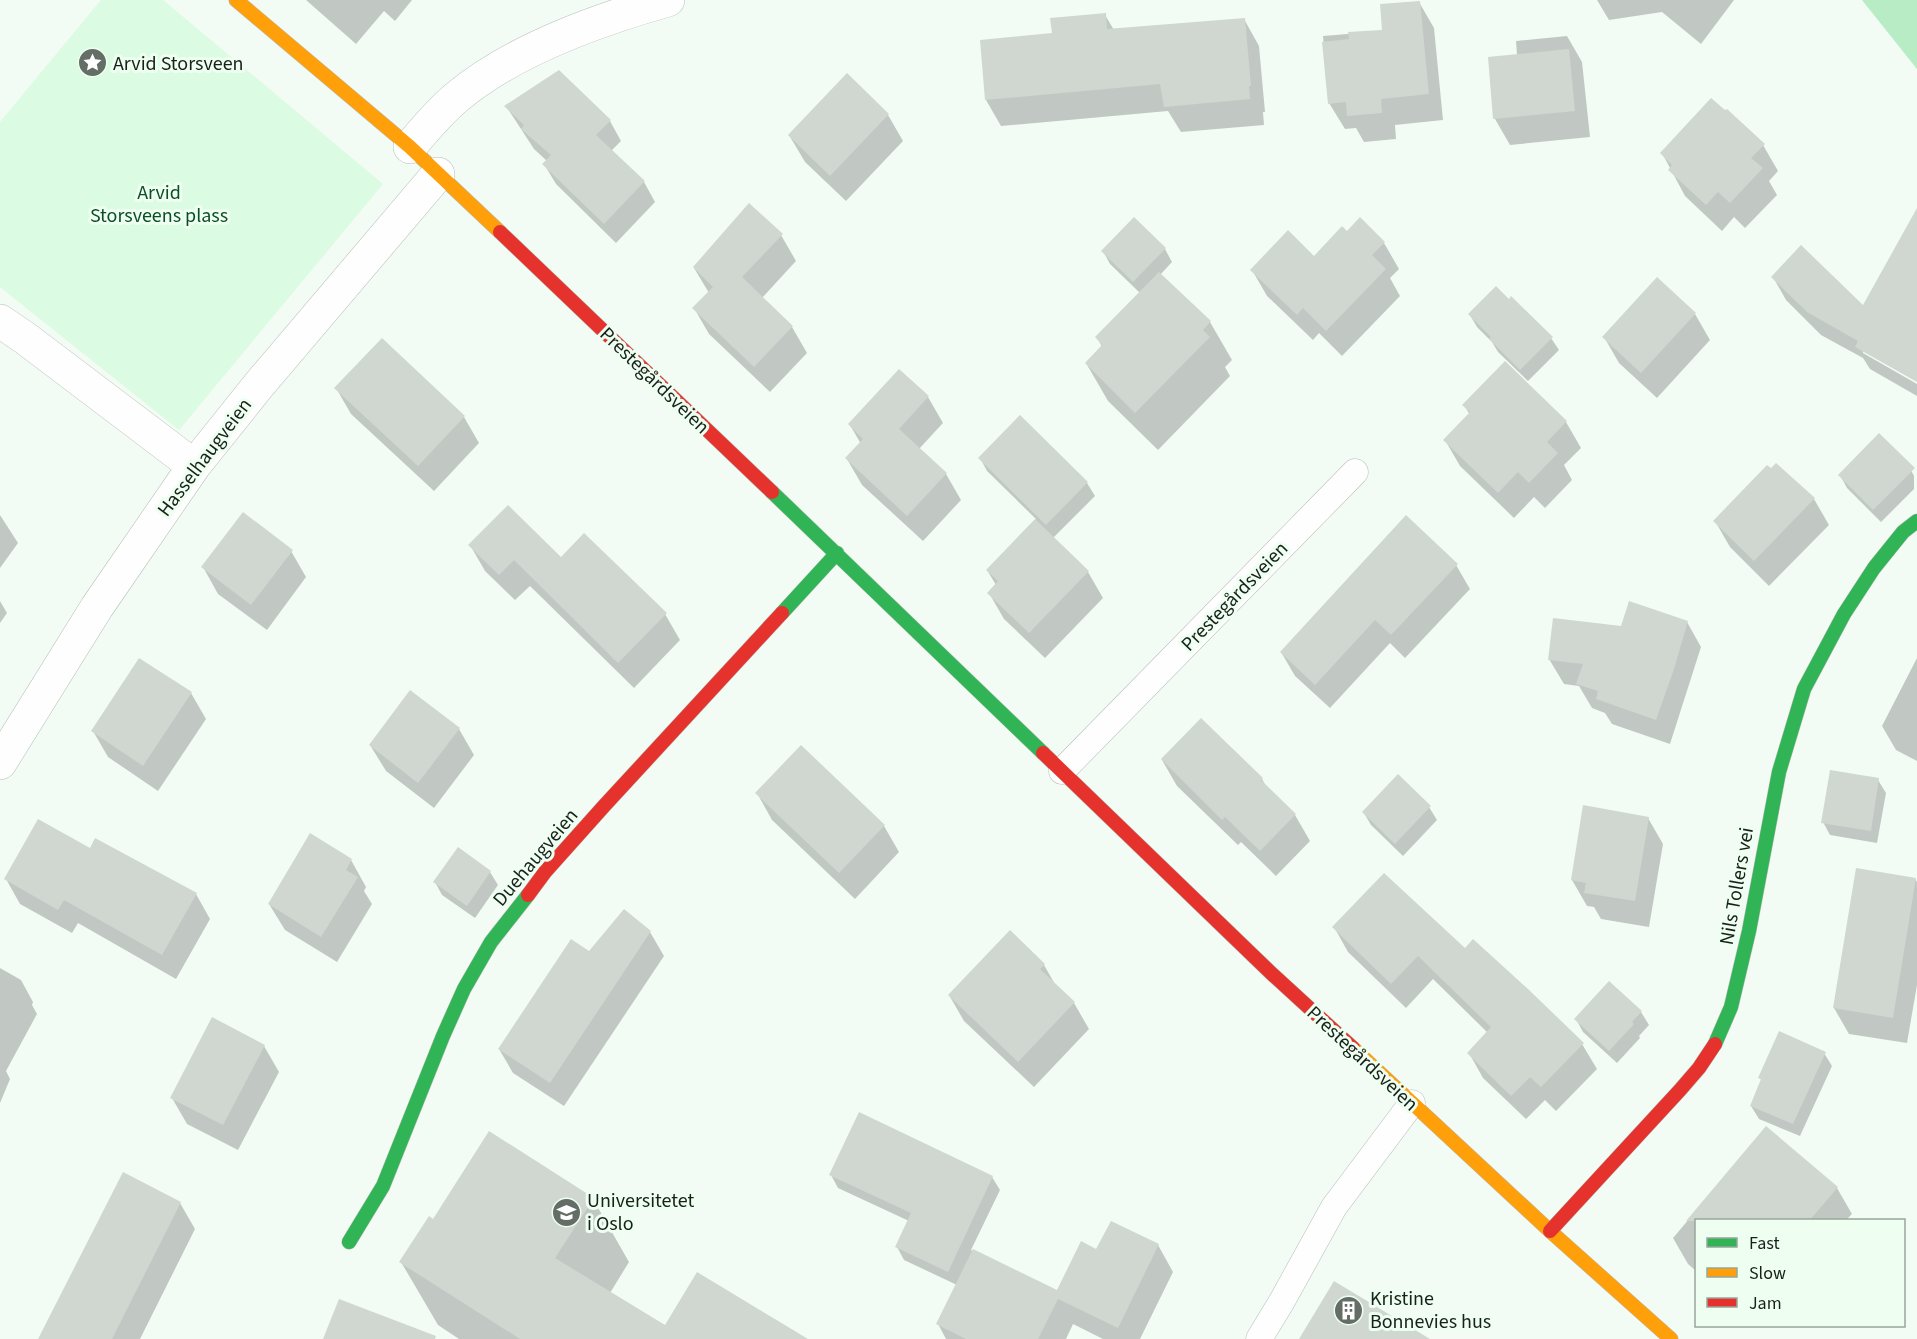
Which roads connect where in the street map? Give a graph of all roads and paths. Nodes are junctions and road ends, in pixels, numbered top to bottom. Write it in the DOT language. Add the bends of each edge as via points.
graph roads {
  1 [pos="236,0"];
  2 [pos="668,0"];
  3 [pos="410,147"];
  4 [pos="438,174"];
  5 [pos="0,321"];
  6 [pos="194,466"];
  7 [pos="1355,472"];
  8 [pos="1917,521"];
  9 [pos="837,553"];
  10 [pos="0,763"];
  11 [pos="1062,771"];
  12 [pos="1412,1103"];
  13 [pos="1550,1231"];
  14 [pos="349,1242"];
  15 [pos="1259,1339"];
  16 [pos="1671,1339"];
  1 -- 3 [label="street, Prestegårdsveien"];
  2 -- 3 [label="street" via="590,26 509,61 456,98"];
  3 -- 4 [label="street, Prestegårdsveien"];
  4 -- 6 [label="street, Hasselhaugveien"];
  4 -- 9 [label="street, Prestegårdsveien"];
  5 -- 6 [label="street"];
  6 -- 10 [label="street, Hasselhaugveien" via="97,607"];
  7 -- 11 [label="lane, Prestegårdsveien"];
  8 -- 13 [label="street, Nils Tollers vei" via="1903,532 1868,577 1804,689 1779,772 1749,931 1723,1030 1699,1068"];
  9 -- 11 [label="street, Prestegårdsveien"];
  9 -- 14 [label="street, Duehaugveien" via="582,830 491,942 447,1026 383,1186"];
  11 -- 12 [label="street, Prestegårdsveien"];
  12 -- 13 [label="street, Prestegårdsveien"];
  12 -- 15 [label="lane" via="1334,1207"];
  13 -- 16 [label="street, Prestegårdsveien"];
}
